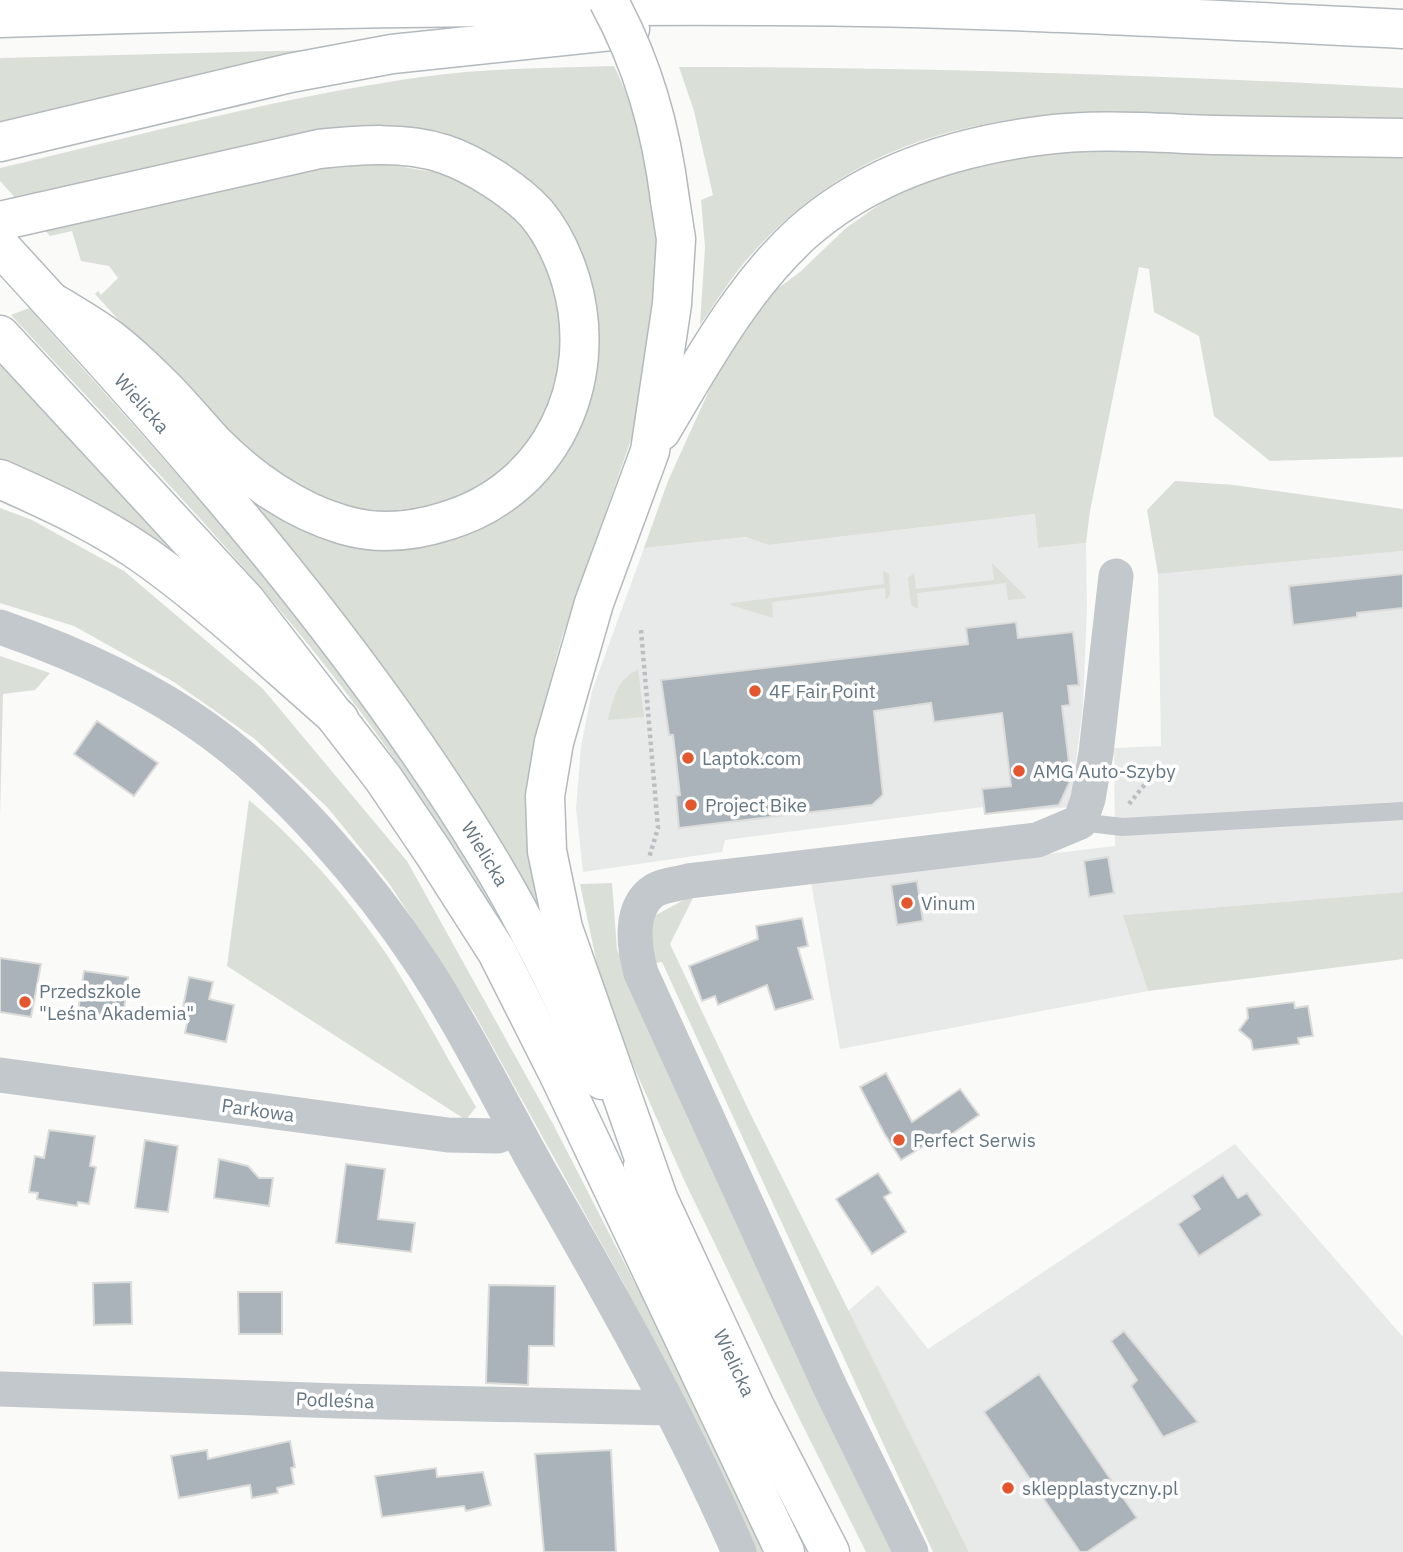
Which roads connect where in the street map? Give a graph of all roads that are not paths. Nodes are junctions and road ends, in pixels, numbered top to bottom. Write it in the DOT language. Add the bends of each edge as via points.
graph roads {
  1 [pos="608,0"];
  2 [pos="777,6"];
  3 [pos="0,18"];
  4 [pos="1403,29"];
  5 [pos="1403,138"];
  6 [pos="0,142"];
  7 [pos="0,221"];
  8 [pos="0,246"];
  9 [pos="50,301"];
  10 [pos="0,335"];
  11 [pos="650,451"];
  12 [pos="0,479"];
  13 [pos="1116,576"];
  14 [pos="0,627"];
  15 [pos="339,719"];
  16 [pos="1403,811"];
  17 [pos="1080,822"];
  18 [pos="0,1075"];
  19 [pos="515,1128"];
  20 [pos="657,1195"];
  21 [pos="0,1389"];
  22 [pos="670,1408"];
  23 [pos="738,1552"];
  24 [pos="785,1552"];
  25 [pos="830,1552"];
  26 [pos="911,1552"];
  1 -- 11 [label="main road, bridge" via="654,108 676,239 672,304"];
  2 -- 3 [label="main road" via="343,9"];
  2 -- 4 [label="main road" via="1112,14"];
  2 -- 6 [label="main road" via="678,23 392,54 290,72"];
  5 -- 11 [label="main road" via="1108,132 1039,135 968,148 890,176 840,204 802,233 771,266 738,306"];
  7 -- 9 [label="main road" via="319,149 365,145 443,153 508,190 536,213 557,245 578,305 579,361 574,393 560,427 518,481 489,503 457,518 394,532 370,531 319,515 261,483 111,339"];
  8 -- 9 [label="main road, Wielicka"];
  9 -- 20 [label="main road, Wielicka" via="281,568 413,741 489,859 553,977"];
  10 -- 15 [label="main road, Wielicka" via="246,601"];
  11 -- 20 [label="main road" via="594,603 554,742 545,796 547,850 563,928"];
  12 -- 15 [label="main road" via="64,507 149,558 208,603"];
  13 -- 17 [label="street" via="1096,753"];
  14 -- 19 [label="street" via="64,650 156,697 208,730 259,772 327,842 421,963"];
  15 -- 24 [label="main road, Wielicka" via="497,952"];
  16 -- 17 [label="lane" via="1122,827"];
  17 -- 26 [label="street" via="1037,840 688,881 655,891 638,909 634,949 641,974"];
  18 -- 19 [label="street, Parkowa" via="448,1135 498,1136"];
  19 -- 22 [label="street"];
  20 -- 25 [label="main road, Wielicka" via="755,1407"];
  21 -- 22 [label="street, Podleśna"];
  22 -- 23 [label="street"];
}
